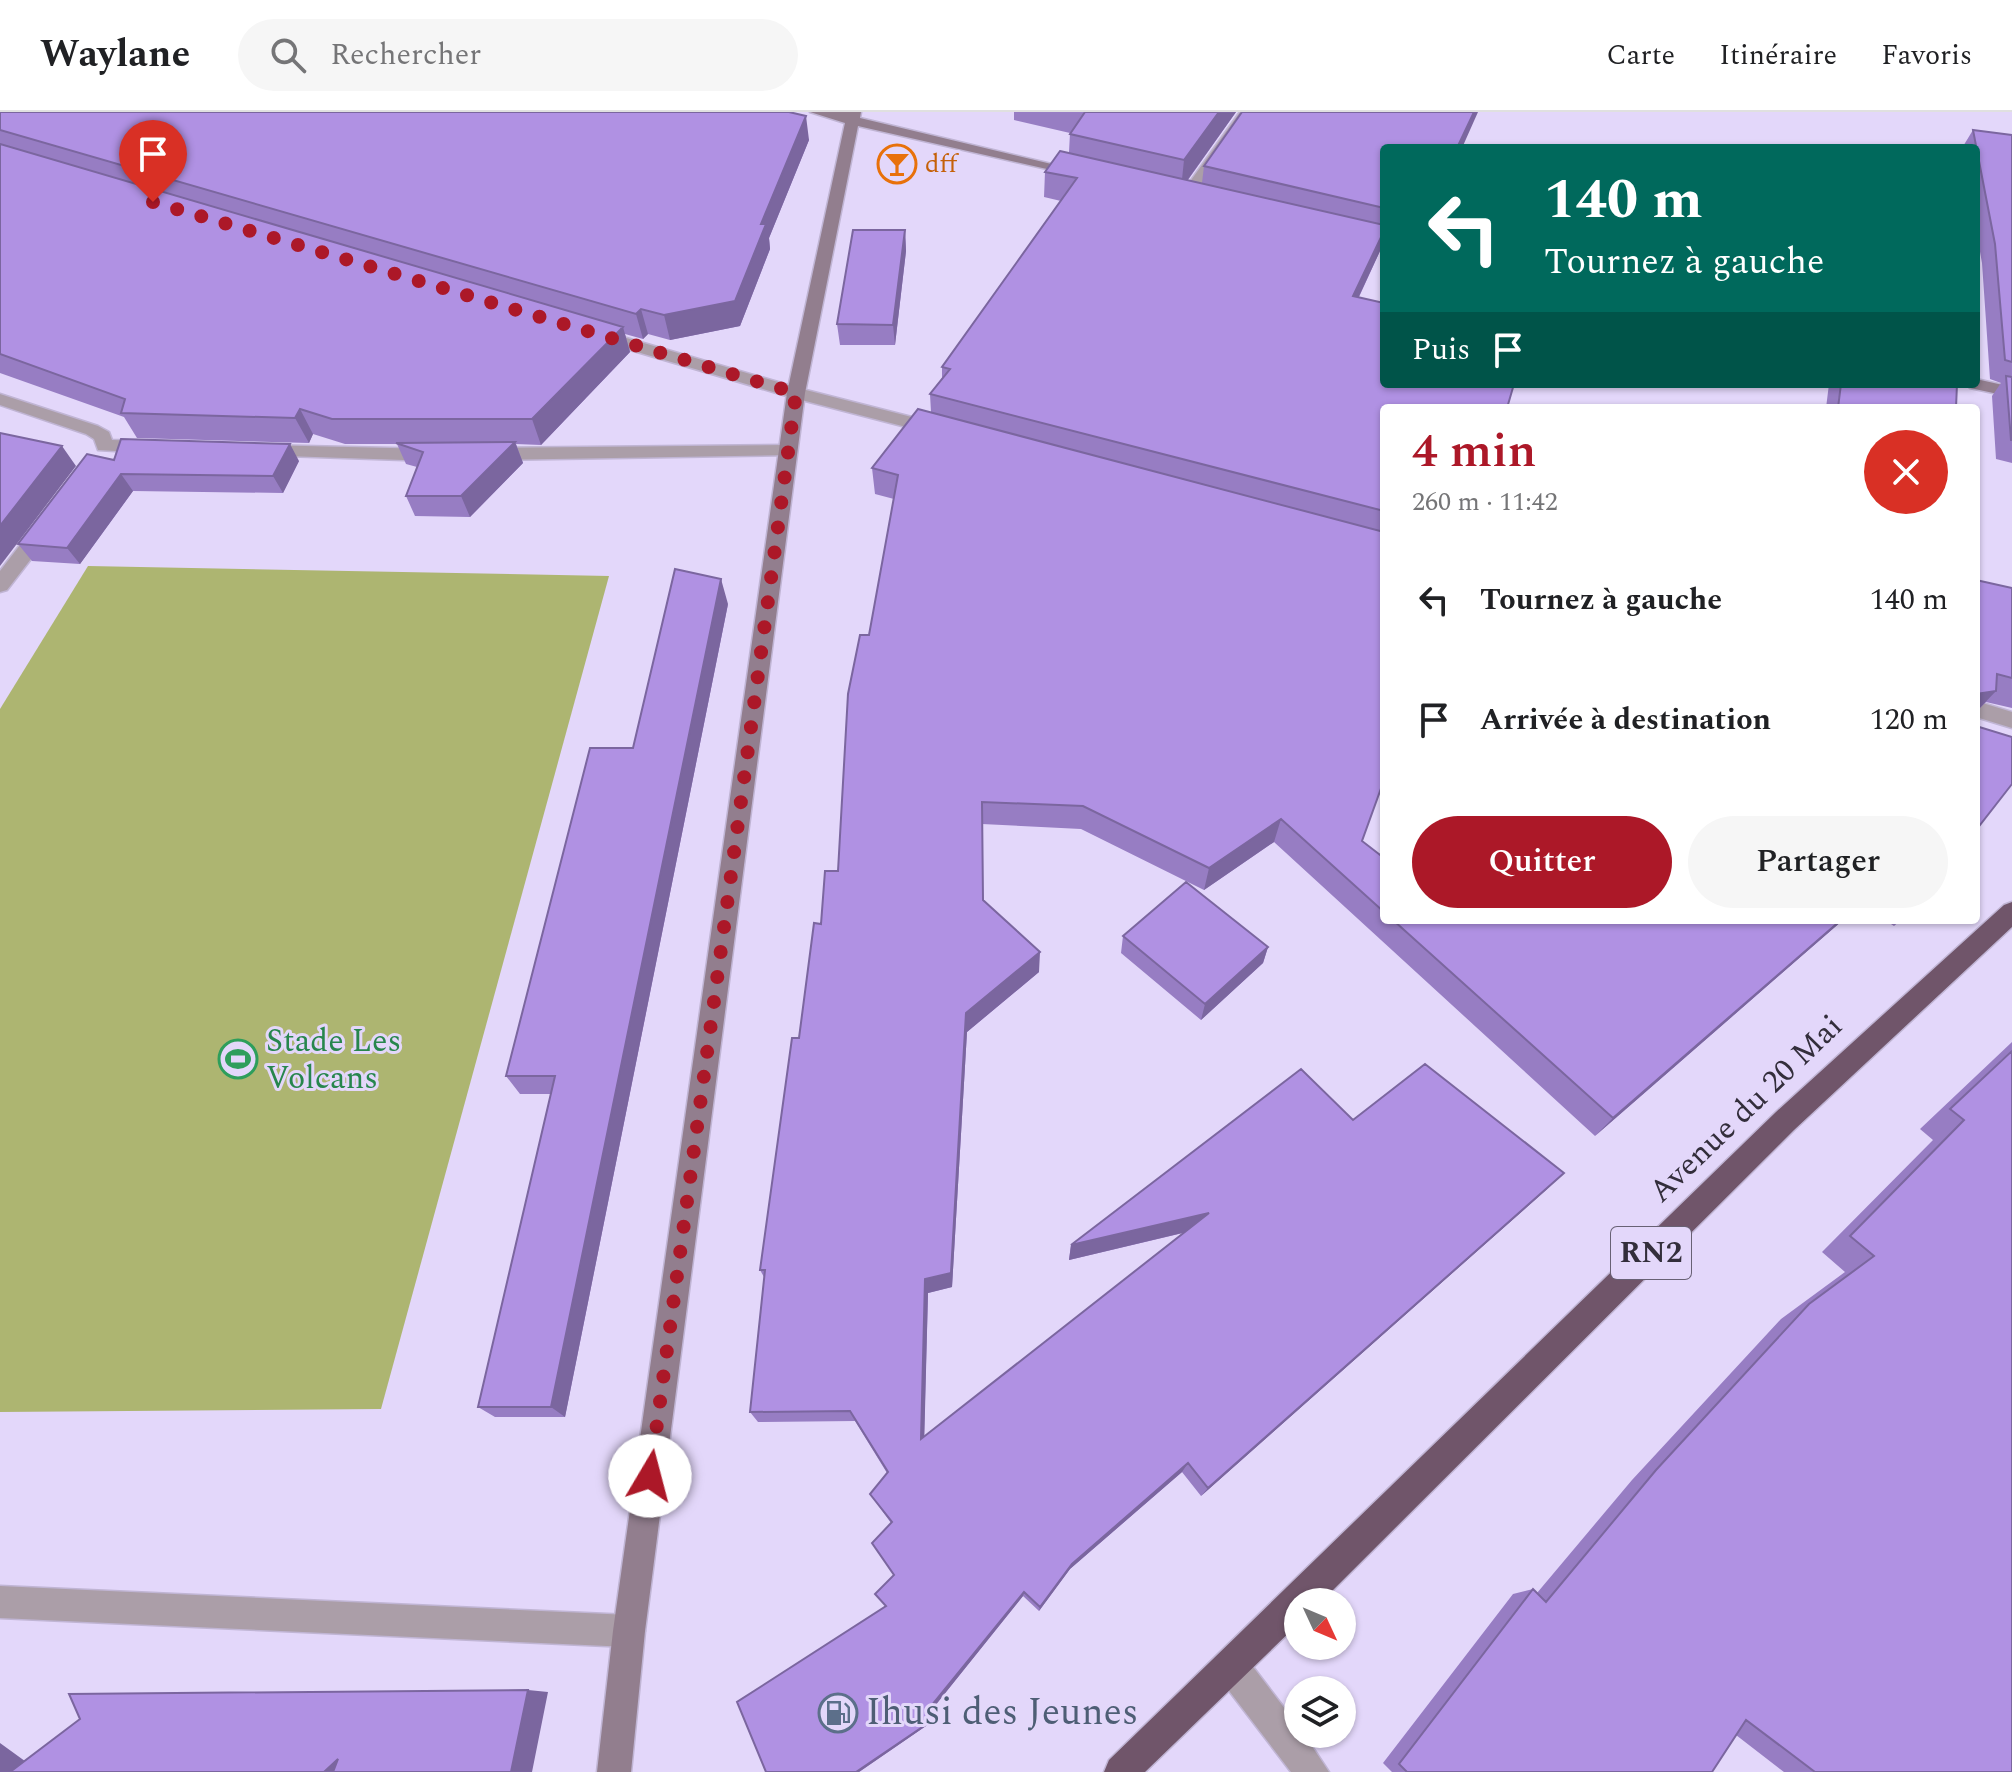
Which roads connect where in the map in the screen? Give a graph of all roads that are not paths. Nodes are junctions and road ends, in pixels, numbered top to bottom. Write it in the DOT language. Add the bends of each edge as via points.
graph roads {
  1 [pos="817,112"];
  2 [pos="1247,112"];
  3 [pos="853,116"];
  4 [pos="1096,176"];
  5 [pos="1187,197"];
  6 [pos="582,329"];
  7 [pos="1980,385"];
  8 [pos="2012,392"];
  9 [pos="796,393"];
  10 [pos="0,399"];
  11 [pos="950,432"];
  12 [pos="104,446"];
  13 [pos="165,448"];
  14 [pos="241,450"];
  15 [pos="788,451"];
  16 [pos="90,468"];
  17 [pos="54,515"];
  18 [pos="0,585"];
  19 [pos="1980,710"];
  20 [pos="2012,720"];
  21 [pos="2012,912"];
  22 [pos="1312,1588"];
  23 [pos="0,1602"];
  24 [pos="1284,1616"];
  25 [pos="629,1631"];
  26 [pos="1232,1667"];
  27 [pos="614,1772"];
  28 [pos="1121,1772"];
  29 [pos="1312,1772"];
  1 -- 3 [label="street"];
  2 -- 5 [label="street"];
  3 -- 4 [label="street"];
  3 -- 9 [label="street"];
  6 -- 9 [label="street"];
  7 -- 8 [label="street"];
  9 -- 11 [label="street"];
  9 -- 15 [label="street"];
  10 -- 12 [label="street" via="92,430 103,436"];
  12 -- 13 [label="street"];
  12 -- 16 [label="street"];
  14 -- 15 [label="street"];
  15 -- 25 [label="street"];
  17 -- 18 [label="street"];
  19 -- 20 [label="street"];
  21 -- 22 [label="highway, Avenue du 20 Mai / RN2" via="1785,1121"];
  23 -- 25 [label="street"];
  24 -- 26 [label="highway, Avenue du 20 Mai / RN2"];
  25 -- 27 [label="street"];
  26 -- 28 [label="highway, Avenue du 20 Mai / RN2"];
  26 -- 29 [label="street"];
}
